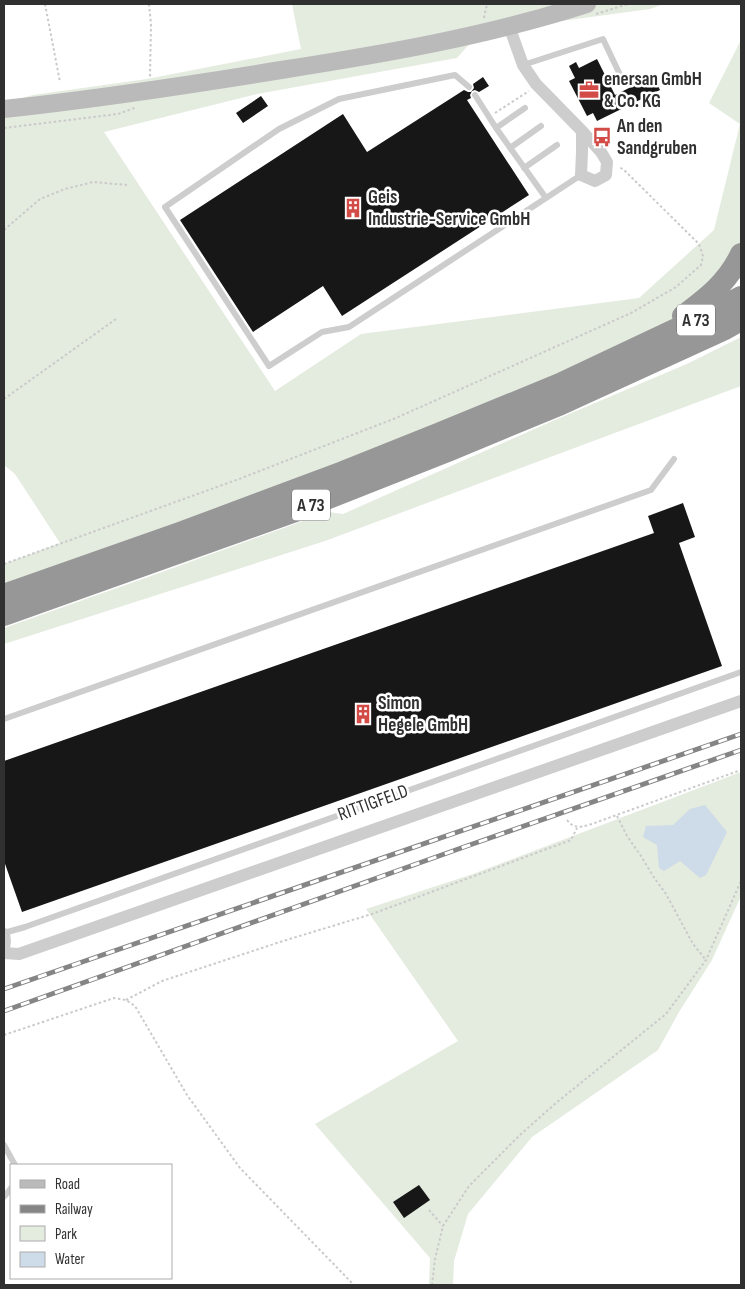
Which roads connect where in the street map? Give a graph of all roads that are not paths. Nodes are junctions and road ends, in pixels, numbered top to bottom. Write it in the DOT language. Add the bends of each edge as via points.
graph roads {
  1 [pos="587,4"];
  2 [pos="509,26"];
  3 [pos="523,65"];
  4 [pos="622,79"];
  5 [pos="469,86"];
  6 [pos="475,95"];
  7 [pos="525,108"];
  8 [pos="4,109"];
  9 [pos="541,126"];
  10 [pos="496,128"];
  11 [pos="582,131"];
  12 [pos="557,145"];
  13 [pos="510,148"];
  14 [pos="524,168"];
  15 [pos="581,175"];
  16 [pos="546,198"];
  17 [pos="741,254"];
  18 [pos="741,297"];
  19 [pos="741,320"];
  20 [pos="651,341"];
  21 [pos="674,459"];
  22 [pos="4,595"];
  23 [pos="4,615"];
  24 [pos="741,672"];
  25 [pos="741,701"];
  26 [pos="4,719"];
  27 [pos="4,934"];
  28 [pos="4,949"];
  29 [pos="4,953"];
  30 [pos="4,1145"];
  31 [pos="14,1164"];
  1 -- 2 [label="main road"];
  2 -- 3 [label="street"];
  2 -- 8 [label="main road" via="400,50 150,90"];
  3 -- 4 [label="lane" via="603,39"];
  3 -- 11 [label="street" via="536,84"];
  5 -- 16 [label="lane" via="454,75 339,99 279,129 165,207 269,366 322,332 350,327"];
  6 -- 10 [label="lane"];
  7 -- 10 [label="lane"];
  9 -- 13 [label="lane"];
  10 -- 13 [label="lane"];
  11 -- 15 [label="street"];
  11 -- 15 [label="street" via="607,162 606,175 594,181"];
  12 -- 14 [label="lane"];
  13 -- 14 [label="lane"];
  14 -- 16 [label="lane"];
  15 -- 16 [label="lane"];
  17 -- 20 [label="highway" via="729,276 706,299"];
  18 -- 20 [label="highway, A 73"];
  19 -- 23 [label="highway, A 73" via="561,404 450,450 293,512"];
  20 -- 22 [label="highway, A 73" via="560,384 343,472"];
  21 -- 26 [label="lane" via="651,490"];
  24 -- 27 [label="lane, RITTIGFELD"];
  25 -- 29 [label="street" via="19,954"];
  27 -- 28 [label="street, RITTIGFELD"];
  30 -- 31 [label="lane"];
}
